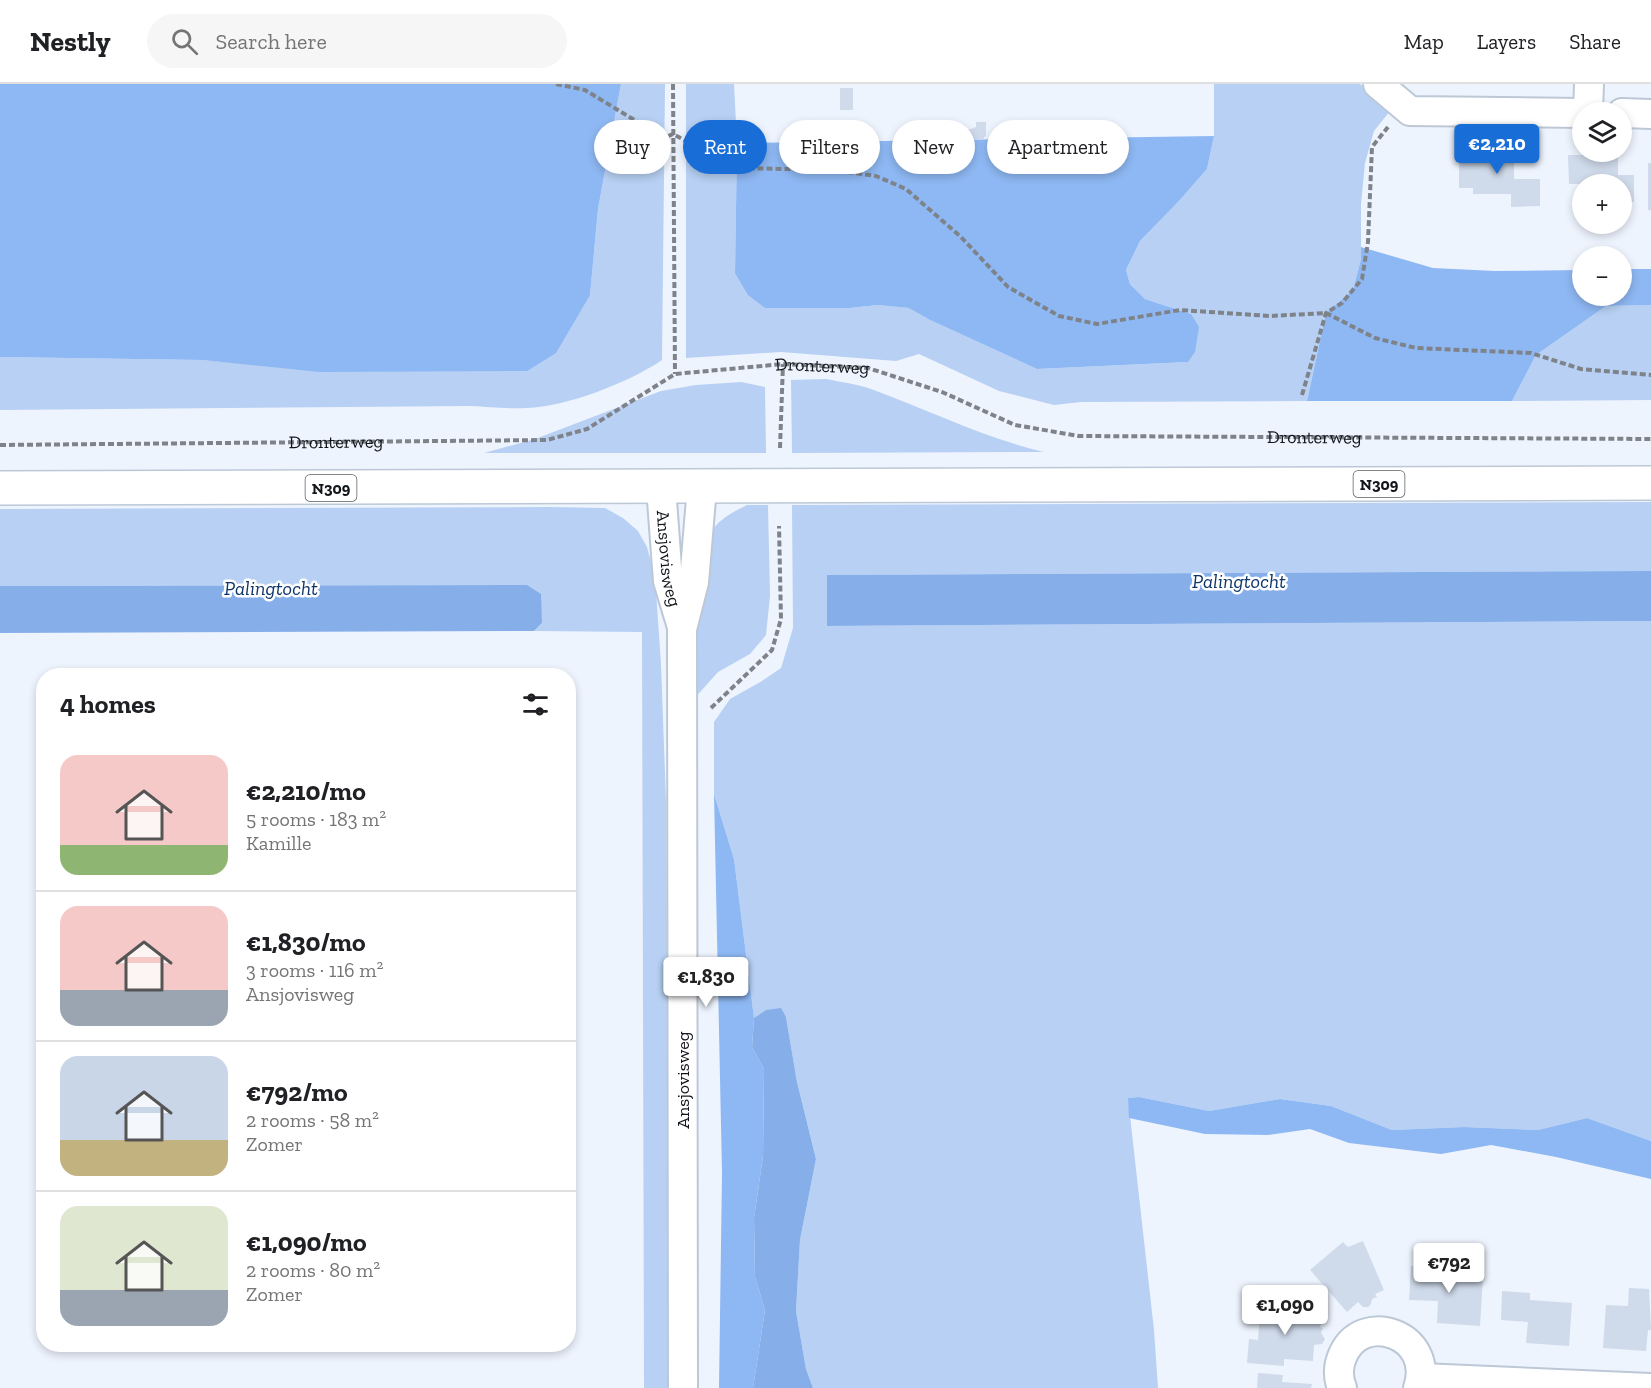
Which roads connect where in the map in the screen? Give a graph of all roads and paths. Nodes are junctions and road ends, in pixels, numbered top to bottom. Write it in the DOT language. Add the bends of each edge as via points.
graph roads {
  1 [pos="556,84"];
  2 [pos="673,84"];
  3 [pos="1378,84"];
  4 [pos="1588,84"];
  5 [pos="1588,102"];
  6 [pos="1410,111"];
  7 [pos="1572,113"];
  8 [pos="1632,113"];
  9 [pos="1651,114"];
  10 [pos="673,134"];
  11 [pos="1326,313"];
  12 [pos="783,364"];
  13 [pos="675,374"];
  14 [pos="1651,375"];
  15 [pos="1302,395"];
  16 [pos="1651,439"];
  17 [pos="0,445"];
  18 [pos="780,448"];
  19 [pos="1651,483"];
  20 [pos="661,487"];
  21 [pos="702,487"];
  22 [pos="0,488"];
  23 [pos="779,526"];
  24 [pos="781,619"];
  25 [pos="682,628"];
  26 [pos="1419,1383"];
  27 [pos="684,1388"];
  28 [pos="1342,1388"];
  29 [pos="1651,1388"];
  1 -- 10 [label="path" via="585,90 664,138"];
  2 -- 10 [label="path"];
  3 -- 6 [label="street"];
  4 -- 5 [label="street"];
  6 -- 7 [label="street"];
  6 -- 11 [label="path" via="1383,131 1372,147 1368,242 1362,279 1342,303"];
  8 -- 9 [label="street"];
  10 -- 11 [label="path" via="736,168 834,170 876,176 906,189 962,237 1008,287 1059,316 1097,324 1180,310 1270,316"];
  10 -- 13 [label="path"];
  11 -- 14 [label="path" via="1374,338 1416,348 1531,353 1581,369"];
  11 -- 15 [label="path"];
  12 -- 13 [label="path, Dronterweg"];
  12 -- 16 [label="path, Dronterweg" via="868,368 942,392 1015,425 1079,436"];
  12 -- 18 [label="path"];
  13 -- 17 [label="path, Dronterweg" via="587,429 547,440"];
  19 -- 21 [label="main road, N309"];
  20 -- 21 [label="main road, N309"];
  20 -- 22 [label="main road, N309"];
  20 -- 25 [label="street, Ansjovisweg" via="668,581"];
  21 -- 25 [label="street, Ansjovisweg" via="694,582"];
  23 -- 24 [label="path"];
  25 -- 27 [label="street, Ansjovisweg"];
  26 -- 28 [label="street" via="1420,1362 1414,1349 1400,1336 1386,1331 1367,1332 1343,1353 1339,1365"];
  26 -- 29 [label="street"];
}
